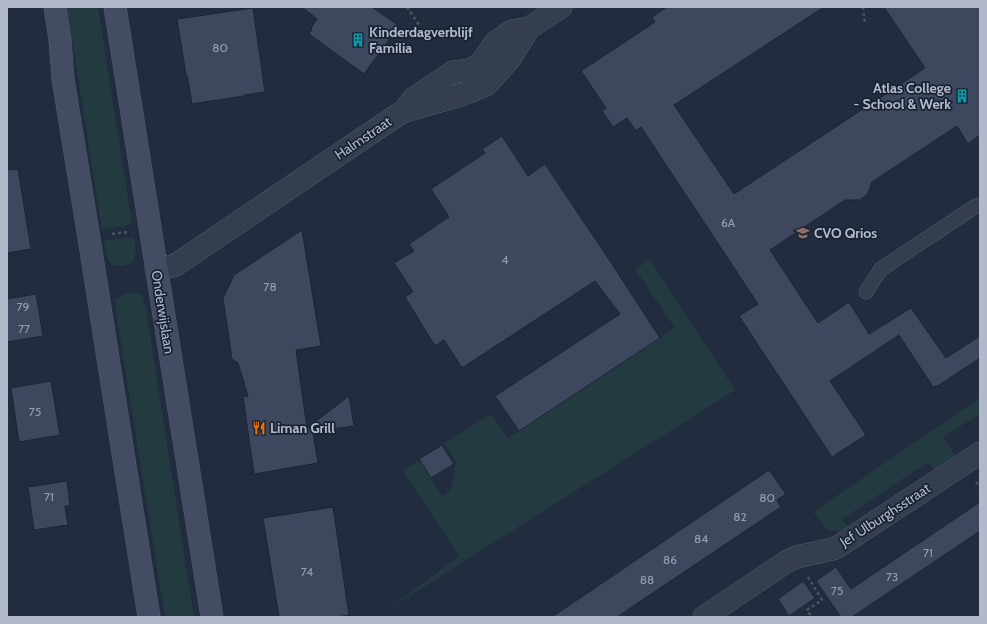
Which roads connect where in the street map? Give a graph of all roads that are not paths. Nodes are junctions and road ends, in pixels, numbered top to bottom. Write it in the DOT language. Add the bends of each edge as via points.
graph roads {
  1 [pos="55,7"];
  2 [pos="115,7"];
  3 [pos="561,7"];
  4 [pos="980,206"];
  5 [pos="156,268"];
  6 [pos="866,292"];
  7 [pos="980,453"];
  8 [pos="149,617"];
  9 [pos="212,617"];
  10 [pos="704,617"];
  1 -- 8 [label="main road" via="63,79"];
  2 -- 5 [label="main road, Onderwijslaan"];
  3 -- 5 [label="street, Halmstraat" via="529,28 509,60 486,85 402,112 174,266"];
  4 -- 6 [label="lane" via="976,206 882,269"];
  5 -- 9 [label="main road, Onderwijslaan"];
  7 -- 10 [label="street, Jef Ulburghsstraat" via="839,546 786,562"];
}
